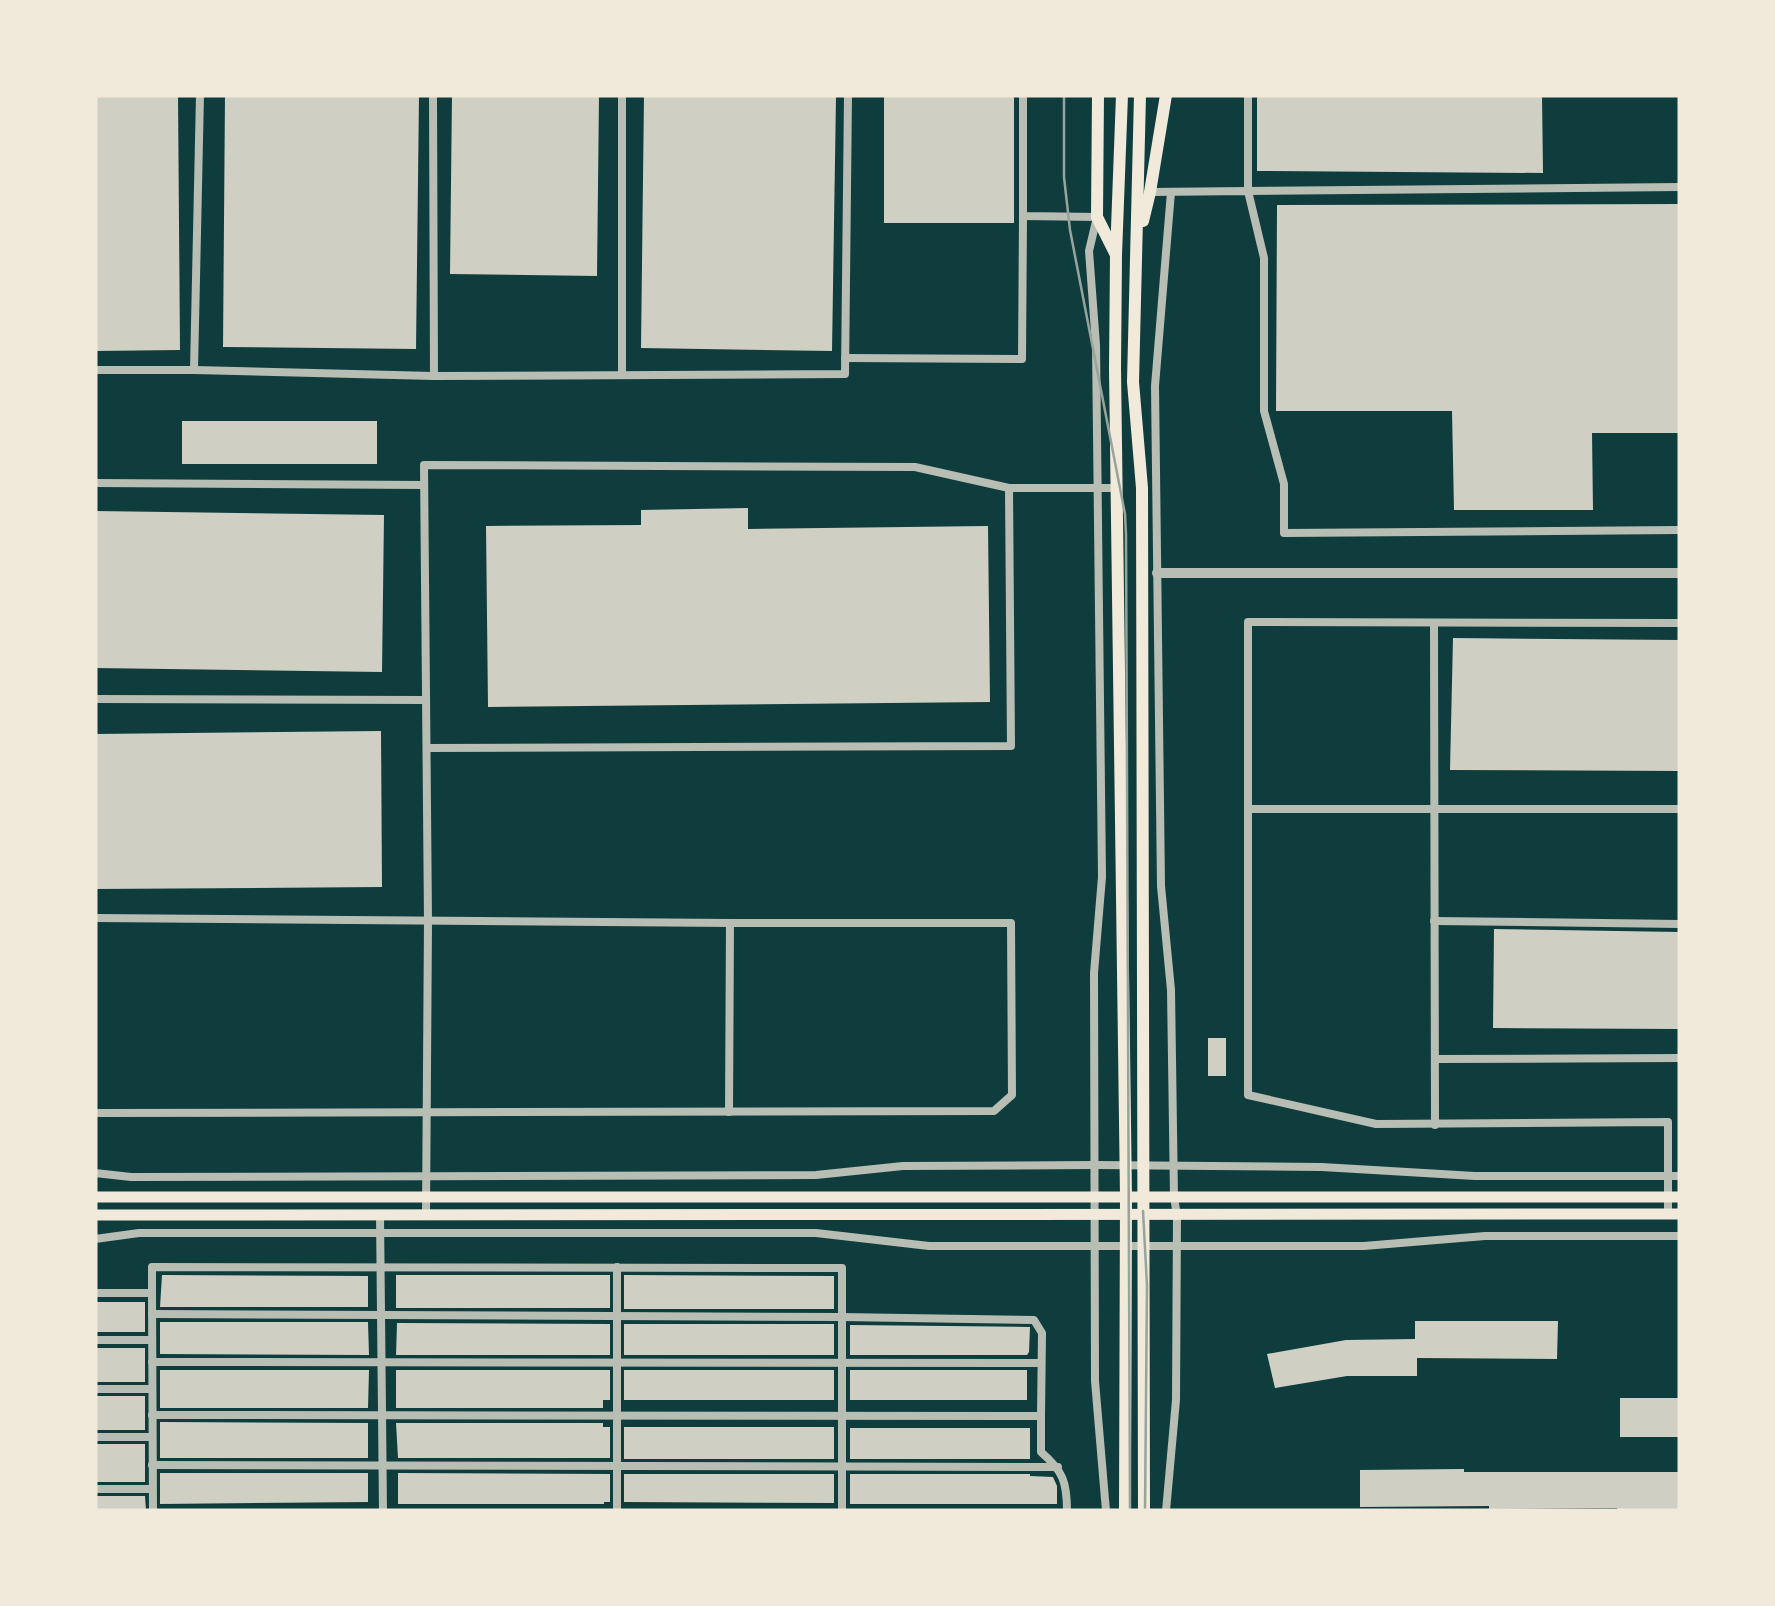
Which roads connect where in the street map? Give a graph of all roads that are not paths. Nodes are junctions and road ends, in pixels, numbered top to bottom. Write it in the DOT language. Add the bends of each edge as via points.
graph roads {
  1 [pos="200,95"];
  2 [pos="433,95"];
  3 [pos="622,95"];
  4 [pos="848,95"];
  5 [pos="1022,95"];
  6 [pos="1098,95"];
  7 [pos="1122,95"];
  8 [pos="1140,95"];
  9 [pos="1166,95"];
  10 [pos="1248,95"];
  11 [pos="1680,187"];
  12 [pos="1150,192"];
  13 [pos="1171,192"];
  14 [pos="1248,192"];
  15 [pos="1022,216"];
  16 [pos="1097,217"];
  17 [pos="1136,248"];
  18 [pos="1116,254"];
  19 [pos="845,358"];
  20 [pos="95,370"];
  21 [pos="194,370"];
  22 [pos="622,375"];
  23 [pos="434,376"];
  24 [pos="95,483"];
  25 [pos="424,485"];
  26 [pos="1009,488"];
  27 [pos="1098,488"];
  28 [pos="1117,488"];
  29 [pos="1680,530"];
  30 [pos="1158,573"];
  31 [pos="1680,573"];
  32 [pos="1434,622"];
  33 [pos="1680,624"];
  34 [pos="95,698"];
  35 [pos="426,700"];
  36 [pos="427,748"];
  37 [pos="1250,809"];
  38 [pos="1434,809"];
  39 [pos="1680,809"];
  40 [pos="95,918"];
  41 [pos="428,921"];
  42 [pos="1434,922"];
  43 [pos="730,924"];
  44 [pos="1680,924"];
  45 [pos="1680,1058"];
  46 [pos="1435,1059"];
  47 [pos="729,1112"];
  48 [pos="95,1113"];
  49 [pos="426,1114"];
  50 [pos="1668,1122"];
  51 [pos="1680,1122"];
  52 [pos="1435,1125"];
  53 [pos="1095,1165"];
  54 [pos="1125,1166"];
  55 [pos="1144,1166"];
  56 [pos="1173,1166"];
  57 [pos="95,1173"];
  58 [pos="426,1176"];
  59 [pos="1668,1176"];
  60 [pos="1680,1176"];
  61 [pos="95,1197"];
  62 [pos="1095,1197"];
  63 [pos="1126,1197"];
  64 [pos="1144,1197"];
  65 [pos="1174,1197"];
  66 [pos="1674,1197"];
  67 [pos="426,1198"];
  68 [pos="1674,1214"];
  69 [pos="95,1215"];
  70 [pos="380,1215"];
  71 [pos="426,1215"];
  72 [pos="1095,1216"];
  73 [pos="1126,1216"];
  74 [pos="1145,1216"];
  75 [pos="1177,1216"];
  76 [pos="380,1234"];
  77 [pos="1680,1236"];
  78 [pos="95,1238"];
  79 [pos="1095,1246"];
  80 [pos="1126,1246"];
  81 [pos="1145,1246"];
  82 [pos="1176,1246"];
  83 [pos="617,1267"];
  84 [pos="381,1268"];
  85 [pos="95,1293"];
  86 [pos="152,1293"];
  87 [pos="152,1314"];
  88 [pos="381,1316"];
  89 [pos="617,1316"];
  90 [pos="842,1317"];
  91 [pos="95,1340"];
  92 [pos="151,1340"];
  93 [pos="152,1362"];
  94 [pos="382,1363"];
  95 [pos="617,1363"];
  96 [pos="842,1363"];
  97 [pos="1041,1363"];
  98 [pos="95,1389"];
  99 [pos="152,1389"];
  100 [pos="616,1414"];
  101 [pos="152,1415"];
  102 [pos="842,1415"];
  103 [pos="382,1416"];
  104 [pos="1041,1416"];
  105 [pos="95,1437"];
  106 [pos="152,1437"];
  107 [pos="152,1465"];
  108 [pos="842,1466"];
  109 [pos="383,1467"];
  110 [pos="616,1467"];
  111 [pos="1058,1467"];
  112 [pos="95,1489"];
  113 [pos="152,1489"];
  114 [pos="153,1511"];
  115 [pos="383,1511"];
  116 [pos="617,1511"];
  117 [pos="842,1511"];
  118 [pos="1067,1511"];
  119 [pos="1106,1511"];
  120 [pos="1126,1511"];
  121 [pos="1144,1511"];
  122 [pos="1166,1511"];
  1 -- 21 [label="street"];
  2 -- 23 [label="street"];
  3 -- 22 [label="street"];
  4 -- 19 [label="street"];
  5 -- 15 [label="street"];
  6 -- 16 [label="main road"];
  7 -- 18 [label="main road"];
  8 -- 17 [label="main road"];
  9 -- 12 [label="main road"];
  10 -- 14 [label="street"];
  11 -- 14 [label="street"];
  12 -- 13 [label="street"];
  12 -- 17 [label="main road"];
  13 -- 14 [label="street"];
  13 -- 30 [label="street" via="1155,386"];
  14 -- 29 [label="street" via="1264,258 1264,411 1284,484 1284,532"];
  15 -- 16 [label="street"];
  15 -- 19 [label="street" via="1022,359"];
  16 -- 18 [label="main road"];
  16 -- 27 [label="street" via="1088,251"];
  17 -- 55 [label="main road"];
  18 -- 28 [label="main road"];
  19 -- 22 [label="street" via="845,374"];
  20 -- 21 [label="street"];
  21 -- 23 [label="street"];
  22 -- 23 [label="street"];
  24 -- 25 [label="street"];
  25 -- 26 [label="street" via="424,465 915,467"];
  25 -- 35 [label="street"];
  26 -- 27 [label="street"];
  26 -- 36 [label="street" via="1011,746"];
  27 -- 28 [label="street"];
  27 -- 53 [label="street" via="1102,877 1094,973"];
  28 -- 54 [label="main road"];
  30 -- 31 [label="street"];
  30 -- 56 [label="street"];
  32 -- 33 [label="street"];
  32 -- 37 [label="street" via="1248,622"];
  32 -- 38 [label="street"];
  34 -- 35 [label="street"];
  35 -- 36 [label="street"];
  36 -- 41 [label="street"];
  37 -- 38 [label="street"];
  37 -- 52 [label="street" via="1248,1095 1376,1124"];
  38 -- 39 [label="street"];
  38 -- 42 [label="street"];
  40 -- 41 [label="street"];
  41 -- 43 [label="street"];
  41 -- 49 [label="street"];
  42 -- 44 [label="street"];
  42 -- 46 [label="street"];
  43 -- 47 [label="street"];
  43 -- 47 [label="street" via="1010,923 1012,1094 994,1110"];
  45 -- 46 [label="street"];
  46 -- 52 [label="street"];
  47 -- 49 [label="street"];
  48 -- 49 [label="street"];
  49 -- 58 [label="street"];
  50 -- 51 [label="street"];
  50 -- 52 [label="street"];
  50 -- 59 [label="street"];
  53 -- 54 [label="street"];
  53 -- 58 [label="street" via="903,1166 816,1175"];
  53 -- 62 [label="street"];
  54 -- 55 [label="street"];
  54 -- 63 [label="main road"];
  55 -- 56 [label="street"];
  55 -- 64 [label="main road"];
  56 -- 59 [label="street"];
  56 -- 65 [label="street"];
  57 -- 58 [label="street"];
  58 -- 67 [label="street"];
  59 -- 60 [label="street"];
  59 -- 66 [label="street"];
  61 -- 67 [label="main road"];
  62 -- 63 [label="main road"];
  62 -- 67 [label="main road"];
  62 -- 72 [label="street"];
  63 -- 64 [label="main road"];
  63 -- 73 [label="main road"];
  64 -- 65 [label="main road"];
  64 -- 74 [label="main road"];
  65 -- 66 [label="main road"];
  65 -- 75 [label="street"];
  66 -- 68 [label="street"];
  67 -- 71 [label="street"];
  68 -- 75 [label="main road"];
  69 -- 70 [label="main road"];
  70 -- 71 [label="main road"];
  70 -- 76 [label="street"];
  71 -- 72 [label="main road"];
  72 -- 73 [label="main road"];
  72 -- 79 [label="street"];
  73 -- 74 [label="main road"];
  73 -- 80 [label="main road"];
  74 -- 75 [label="main road"];
  74 -- 81 [label="main road"];
  75 -- 82 [label="street"];
  76 -- 78 [label="street"];
  76 -- 79 [label="street" via="816,1233 930,1246"];
  76 -- 84 [label="street"];
  77 -- 82 [label="street"];
  79 -- 80 [label="street"];
  79 -- 119 [label="street" via="1095,1381"];
  80 -- 81 [label="street"];
  80 -- 120 [label="main road"];
  81 -- 82 [label="street"];
  81 -- 121 [label="main road"];
  82 -- 122 [label="street" via="1176,1400"];
  83 -- 84 [label="street"];
  83 -- 89 [label="street"];
  83 -- 90 [label="street" via="842,1268"];
  84 -- 86 [label="street" via="152,1267"];
  84 -- 88 [label="street"];
  85 -- 86 [label="street"];
  86 -- 87 [label="street"];
  87 -- 88 [label="street"];
  87 -- 92 [label="street"];
  88 -- 89 [label="street"];
  88 -- 94 [label="street"];
  89 -- 90 [label="street"];
  89 -- 95 [label="street"];
  90 -- 96 [label="street"];
  90 -- 97 [label="street" via="1034,1320 1042,1333"];
  91 -- 92 [label="street"];
  92 -- 93 [label="street"];
  93 -- 94 [label="street"];
  93 -- 99 [label="street"];
  94 -- 95 [label="street"];
  94 -- 103 [label="street"];
  95 -- 96 [label="street"];
  95 -- 100 [label="street"];
  96 -- 97 [label="street"];
  96 -- 102 [label="street"];
  97 -- 104 [label="street"];
  98 -- 99 [label="street"];
  99 -- 101 [label="street"];
  100 -- 102 [label="street"];
  100 -- 103 [label="street"];
  100 -- 110 [label="street"];
  101 -- 103 [label="street"];
  101 -- 106 [label="street"];
  102 -- 104 [label="street"];
  102 -- 108 [label="street"];
  103 -- 109 [label="street"];
  104 -- 111 [label="street" via="1041,1452"];
  105 -- 106 [label="street"];
  106 -- 107 [label="street"];
  107 -- 109 [label="street"];
  107 -- 113 [label="street"];
  108 -- 110 [label="street"];
  108 -- 111 [label="street"];
  108 -- 117 [label="street"];
  109 -- 110 [label="street"];
  109 -- 115 [label="street"];
  110 -- 116 [label="street"];
  111 -- 118 [label="street"];
  112 -- 113 [label="street"];
  113 -- 114 [label="street"];
}
